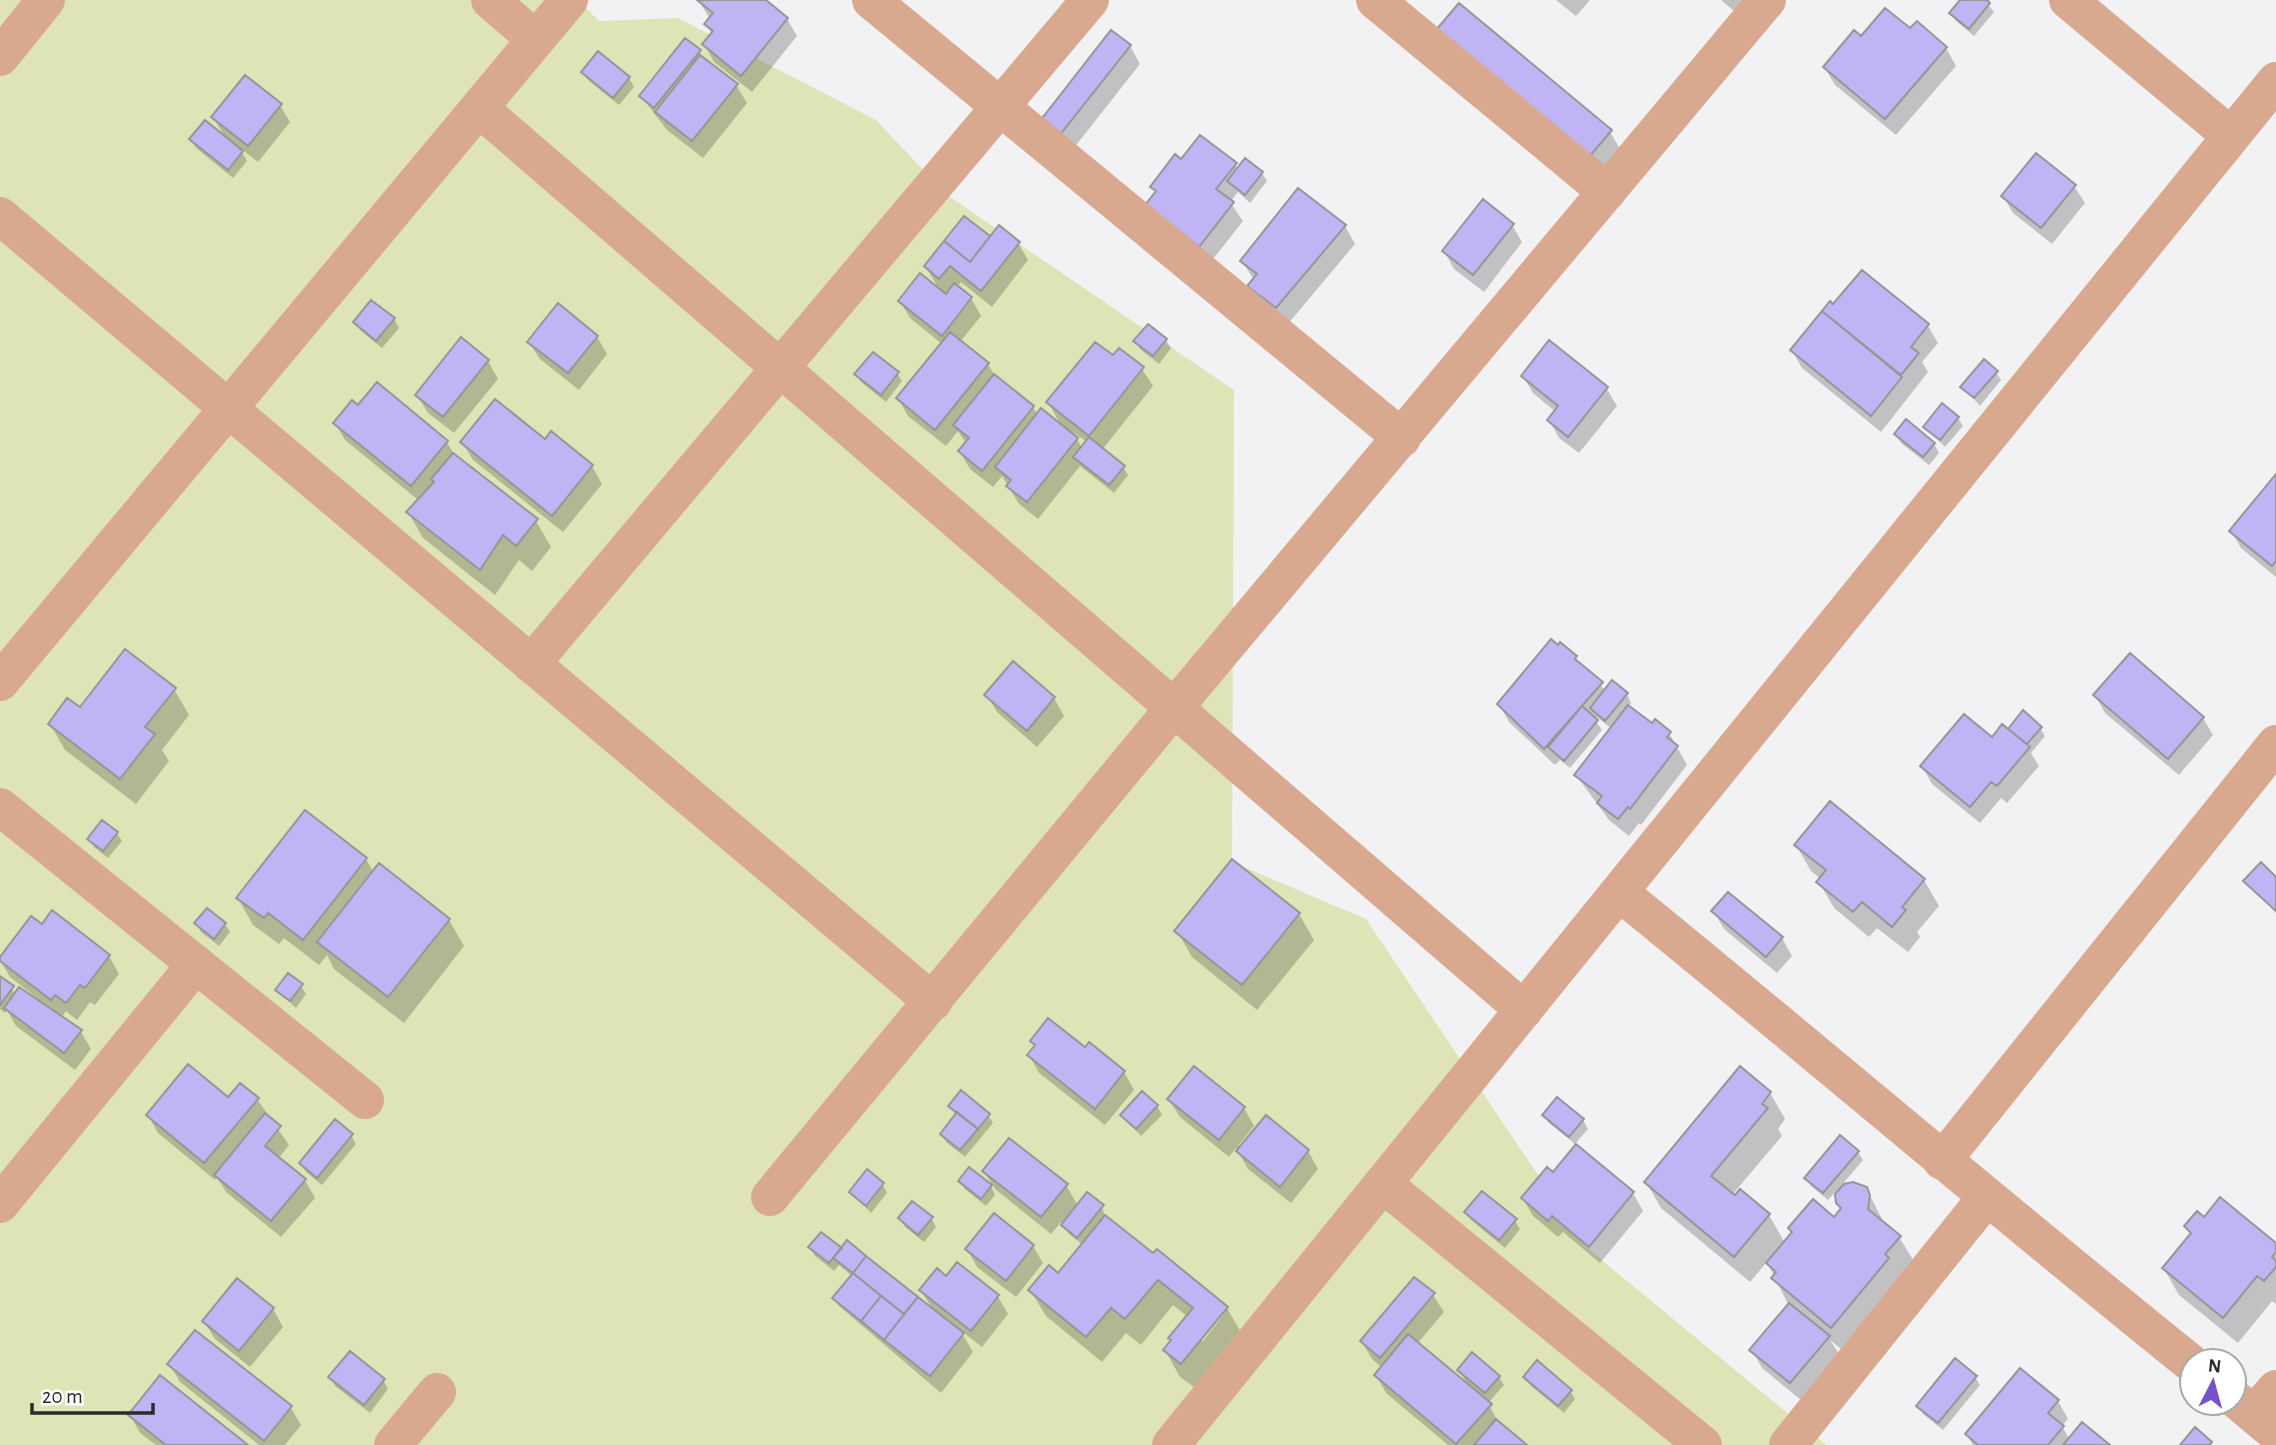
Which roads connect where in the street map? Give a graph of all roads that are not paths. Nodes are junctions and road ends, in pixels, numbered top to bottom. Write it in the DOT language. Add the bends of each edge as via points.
graph roads {
  1 [pos="46,0"];
  2 [pos="490,0"];
  3 [pos="569,0"];
  4 [pos="871,0"];
  5 [pos="1090,0"];
  6 [pos="1375,0"];
  7 [pos="1767,0"];
  8 [pos="2068,0"];
  9 [pos="536,40"];
  10 [pos="0,57"];
  11 [pos="2276,81"];
  12 [pos="479,108"];
  13 [pos="999,108"];
  14 [pos="2231,136"];
  15 [pos="1607,192"];
  16 [pos="0,216"];
  17 [pos="780,368"];
  18 [pos="229,408"];
  19 [pos="1402,438"];
  20 [pos="531,664"];
  21 [pos="0,682"];
  22 [pos="1174,708"];
  23 [pos="2276,744"];
  24 [pos="0,807"];
  25 [pos="1619,892"];
  26 [pos="196,964"];
  27 [pos="933,1002"];
  28 [pos="1524,1010"];
  29 [pos="365,1100"];
  30 [pos="1942,1161"];
  31 [pos="1382,1184"];
  32 [pos="770,1197"];
  33 [pos="1986,1198"];
  34 [pos="0,1204"];
  35 [pos="2178,1353"];
  36 [pos="437,1392"];
  37 [pos="393,1445"];
  38 [pos="1171,1445"];
  39 [pos="1703,1445"];
  40 [pos="1788,1445"];
  1 -- 10 [label="street"];
  2 -- 9 [label="street"];
  3 -- 9 [label="street"];
  4 -- 13 [label="street"];
  5 -- 13 [label="street"];
  6 -- 15 [label="street"];
  7 -- 15 [label="street"];
  8 -- 14 [label="street"];
  9 -- 12 [label="street"];
  11 -- 14 [label="street"];
  12 -- 17 [label="street"];
  12 -- 18 [label="street"];
  13 -- 17 [label="street"];
  13 -- 19 [label="street"];
  14 -- 25 [label="street"];
  15 -- 19 [label="street"];
  16 -- 18 [label="street"];
  17 -- 20 [label="street"];
  17 -- 22 [label="street"];
  18 -- 20 [label="street"];
  18 -- 21 [label="street"];
  19 -- 22 [label="street"];
  20 -- 27 [label="street"];
  22 -- 27 [label="street"];
  22 -- 28 [label="street"];
  23 -- 30 [label="street"];
  24 -- 26 [label="street"];
  25 -- 28 [label="street"];
  25 -- 30 [label="street"];
  26 -- 29 [label="street"];
  26 -- 34 [label="street"];
  27 -- 32 [label="street"];
  28 -- 31 [label="street"];
  30 -- 33 [label="street"];
  31 -- 38 [label="street"];
  31 -- 39 [label="street"];
  33 -- 35 [label="street"];
  33 -- 40 [label="street"];
  36 -- 37 [label="street"];
}
